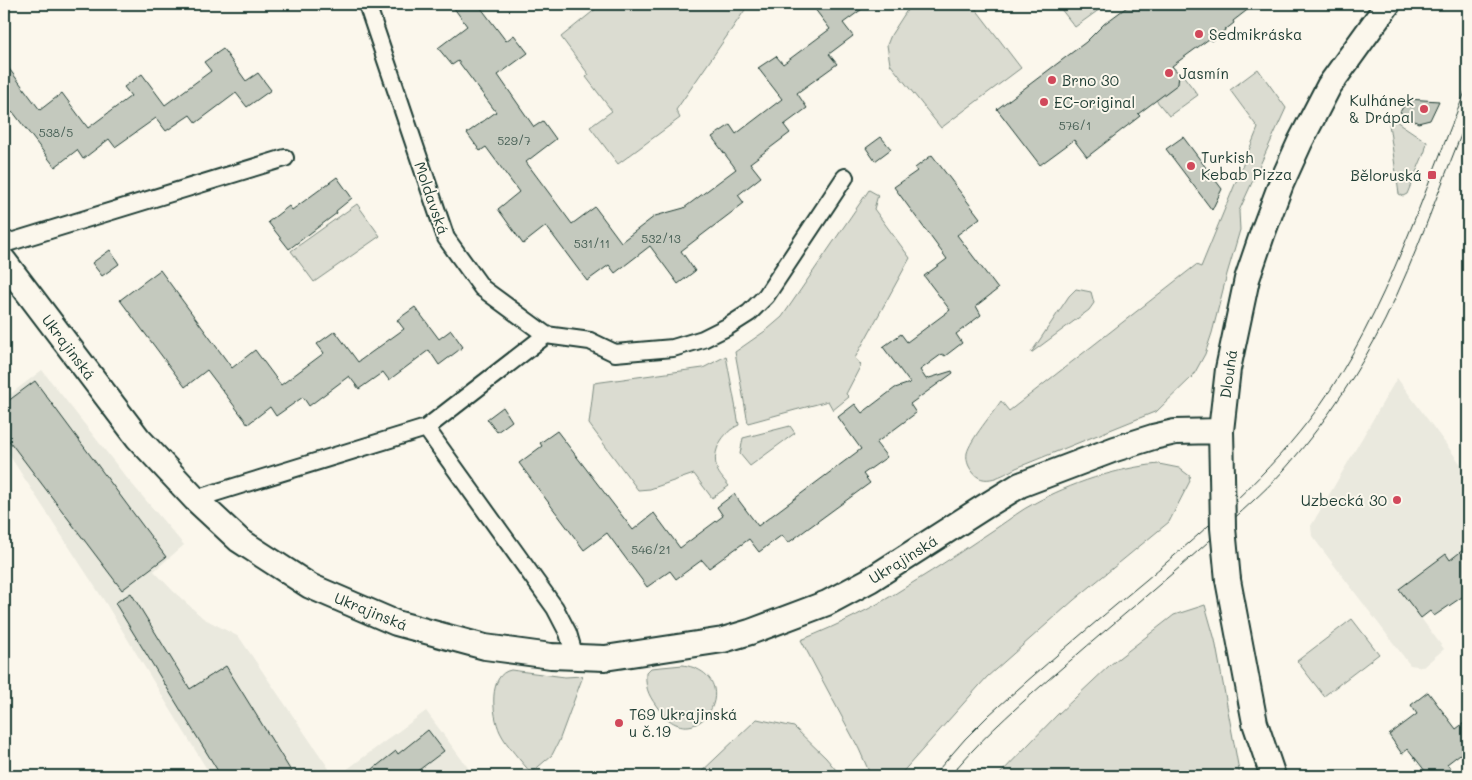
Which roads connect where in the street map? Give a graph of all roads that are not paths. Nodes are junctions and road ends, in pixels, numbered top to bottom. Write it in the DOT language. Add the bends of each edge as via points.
graph roads {
  1 [pos="367,4"];
  2 [pos="1388,4"];
  3 [pos="285,158"];
  4 [pos="845,178"];
  5 [pos="4,244"];
  6 [pos="4,261"];
  7 [pos="546,335"];
  8 [pos="426,428"];
  9 [pos="1221,431"];
  10 [pos="195,499"];
  11 [pos="575,657"];
  12 [pos="1273,776"];
  1 -- 7 [label="street, Moldavská" via="446,238 482,288"];
  2 -- 9 [label="street, Dlouhá" via="1334,79 1281,184 1247,279 1228,369"];
  3 -- 5 [label="street"];
  4 -- 7 [label="street, Moldavská" via="766,296 749,313 727,327 673,348 615,353 590,341"];
  6 -- 10 [label="street, Ukrajinská" via="138,438"];
  7 -- 8 [label="street"];
  8 -- 10 [label="street"];
  8 -- 11 [label="street" via="555,608 568,633"];
  9 -- 11 [label="street, Ukrajinská" via="1175,432 1153,437 1020,486 870,580 827,603 750,632 723,640 605,658"];
  9 -- 12 [label="street, Dlouhá, bridge" via="1223,528 1228,580 1256,723"];
  10 -- 11 [label="street, Ukrajinská" via="239,540 310,586 396,623 485,647"];
}
